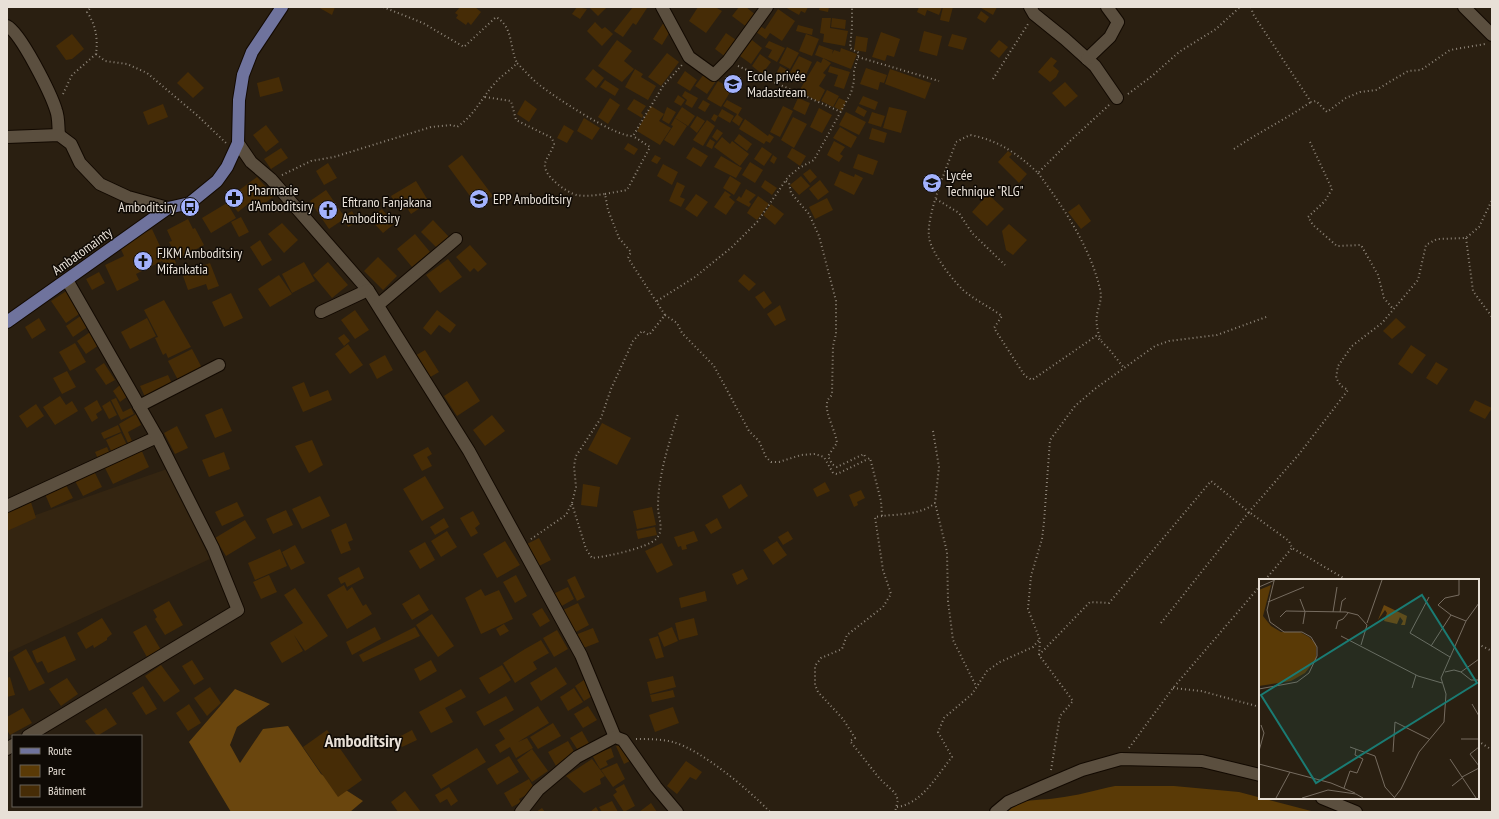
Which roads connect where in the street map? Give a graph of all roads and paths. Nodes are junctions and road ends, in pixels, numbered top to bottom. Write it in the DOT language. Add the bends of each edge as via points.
graph roads {
  1 [pos="91,7"];
  2 [pos="282,7"];
  3 [pos="383,7"];
  4 [pos="662,7"];
  5 [pos="767,7"];
  6 [pos="852,7"];
  7 [pos="1107,7"];
  8 [pos="1240,7"];
  9 [pos="1251,7"];
  10 [pos="1464,7"];
  11 [pos="1032,11"];
  12 [pos="7,26"];
  13 [pos="1492,35"];
  14 [pos="1492,43"];
  15 [pos="96,54"];
  16 [pos="689,57"];
  17 [pos="858,57"];
  18 [pos="1087,59"];
  19 [pos="728,61"];
  20 [pos="517,63"];
  21 [pos="993,78"];
  22 [pos="939,81"];
  23 [pos="485,97"];
  24 [pos="1117,98"];
  25 [pos="1310,102"];
  26 [pos="56,110"];
  27 [pos="841,112"];
  28 [pos="217,134"];
  29 [pos="59,135"];
  30 [pos="633,136"];
  31 [pos="7,137"];
  32 [pos="1310,142"];
  33 [pos="238,143"];
  34 [pos="1234,149"];
  35 [pos="1038,173"];
  36 [pos="271,179"];
  37 [pos="786,181"];
  38 [pos="605,194"];
  39 [pos="936,199"];
  40 [pos="1492,200"];
  41 [pos="168,208"];
  42 [pos="1466,238"];
  43 [pos="456,239"];
  44 [pos="1005,265"];
  45 [pos="67,280"];
  46 [pos="368,290"];
  47 [pos="657,301"];
  48 [pos="378,305"];
  49 [pos="1393,309"];
  50 [pos="321,312"];
  51 [pos="665,315"];
  52 [pos="1269,316"];
  53 [pos="1492,317"];
  54 [pos="7,322"];
  55 [pos="1101,342"];
  56 [pos="219,365"];
  57 [pos="1124,368"];
  58 [pos="139,406"];
  59 [pos="678,414"];
  60 [pos="933,431"];
  61 [pos="156,437"];
  62 [pos="866,460"];
  63 [pos="572,503"];
  64 [pos="935,503"];
  65 [pos="7,506"];
  66 [pos="1249,512"];
  67 [pos="882,516"];
  68 [pos="520,547"];
  69 [pos="1292,548"];
  70 [pos="1266,579"];
  71 [pos="1345,579"];
  72 [pos="1259,587"];
  73 [pos="1161,623"];
  74 [pos="1040,640"];
  75 [pos="1479,644"];
  76 [pos="1492,651"];
  77 [pos="1039,655"];
  78 [pos="976,686"];
  79 [pos="1173,688"];
  80 [pos="1259,707"];
  81 [pos="30,735"];
  82 [pos="619,738"];
  83 [pos="1479,742"];
  84 [pos="1492,750"];
  85 [pos="1121,759"];
  86 [pos="1259,775"];
  87 [pos="1042,787"];
  88 [pos="1324,799"];
  89 [pos="897,808"];
  90 [pos="521,812"];
  91 [pos="677,812"];
  92 [pos="770,812"];
  93 [pos="895,812"];
  94 [pos="996,812"];
  95 [pos="1356,812"];
  1 -- 15 [label="path" via="88,12 98,41"];
  2 -- 33 [label="main road, Ambatomainty" via="252,52 243,75 239,100"];
  3 -- 20 [label="path" via="423,23 464,47 496,17 511,34"];
  4 -- 16 [label="street"];
  5 -- 19 [label="street"];
  6 -- 17 [label="path" via="850,48 858,53"];
  7 -- 18 [label="street" via="1118,22 1110,37"];
  8 -- 24 [label="path" via="1216,29 1179,52 1123,97"];
  9 -- 25 [label="path"];
  10 -- 13 [label="street"];
  11 -- 18 [label="street"];
  11 -- 21 [label="path"];
  12 -- 26 [label="street" via="12,28 25,44"];
  14 -- 25 [label="path" via="1450,50 1421,70 1408,71 1376,90 1360,92 1346,98 1327,112 1316,101"];
  15 -- 26 [label="path" via="72,75"];
  15 -- 28 [label="path" via="105,61 127,64 147,74"];
  16 -- 19 [label="street" via="714,75"];
  16 -- 30 [label="path" via="663,86"];
  17 -- 22 [label="path"];
  17 -- 27 [label="path" via="851,93"];
  18 -- 24 [label="street" via="1095,66"];
  19 -- 27 [label="path"];
  20 -- 23 [label="path" via="497,81"];
  20 -- 30 [label="path" via="537,83 565,104 615,131"];
  23 -- 36 [label="path" via="478,109 457,127 452,125 431,128 311,162"];
  23 -- 38 [label="path" via="511,101 516,120 552,138 554,144 545,164 546,172 570,193"];
  24 -- 35 [label="path"];
  25 -- 34 [label="path" via="1288,118 1268,127"];
  26 -- 29 [label="street"];
  27 -- 37 [label="path" via="814,160 799,168"];
  29 -- 31 [label="street"];
  29 -- 41 [label="street" via="70,144 80,162 100,184 128,197"];
  30 -- 38 [label="path" via="650,147 627,190"];
  32 -- 49 [label="path" via="1332,189 1325,202 1308,217 1313,225 1337,246 1361,245 1378,275 1384,298"];
  33 -- 36 [label="street" via="251,162"];
  33 -- 41 [label="main road, Ambatomainty" via="217,181 190,203"];
  35 -- 39 [label="path" via="997,142 970,135 956,142"];
  35 -- 55 [label="path" via="1087,249 1101,291 1097,329"];
  36 -- 46 [label="street"];
  37 -- 47 [label="path" via="758,221 732,247 695,277"];
  37 -- 62 [label="path" via="789,183 790,193 809,214 819,236 836,301 832,395 826,408 837,443 828,456 837,467 864,454"];
  38 -- 47 [label="path" via="619,238 631,252 628,258"];
  39 -- 44 [label="path" via="959,213 972,233"];
  39 -- 55 [label="path" via="930,219 929,237 938,256 954,282 1002,316 994,328 1025,376 1032,380 1096,336"];
  40 -- 42 [label="path" via="1479,227"];
  41 -- 45 [label="main road, Ambatomainty"];
  42 -- 49 [label="path" via="1437,239 1426,245 1418,280"];
  42 -- 53 [label="path" via="1473,291"];
  43 -- 48 [label="street"];
  45 -- 54 [label="main road, Ambatomainty"];
  45 -- 58 [label="street"];
  46 -- 48 [label="street"];
  46 -- 50 [label="street"];
  47 -- 51 [label="path"];
  48 -- 68 [label="street" via="469,452"];
  49 -- 66 [label="path" via="1382,323 1352,346 1338,366 1336,378 1341,386 1348,390 1300,453"];
  51 -- 62 [label="path" via="677,323 682,333 714,366 749,431 759,441 771,462 815,454 824,457 833,474 837,474"];
  51 -- 63 [label="path" via="649,335 642,331 634,341 610,389 601,418 576,456 576,487"];
  52 -- 57 [label="path" via="1217,335 1169,341 1156,346"];
  55 -- 57 [label="path"];
  56 -- 58 [label="street"];
  57 -- 74 [label="path" via="1075,406 1050,440 1042,539 1031,576 1028,610"];
  58 -- 61 [label="street"];
  59 -- 63 [label="path" via="661,472 658,507 661,531 656,540 620,554 592,558 586,549"];
  60 -- 64 [label="path" via="939,467"];
  61 -- 65 [label="street"];
  61 -- 81 [label="street" via="213,548 238,610"];
  62 -- 67 [label="path" via="870,458 881,501"];
  63 -- 68 [label="path" via="566,515"];
  64 -- 67 [label="path" via="931,507 910,513"];
  64 -- 78 [label="path" via="947,552 948,601 953,640"];
  66 -- 69 [label="path" via="1290,541"];
  66 -- 73 [label="path"];
  66 -- 77 [label="path" via="1211,481 1109,603 1090,602"];
  67 -- 89 [label="path" via="875,517 891,594 883,607 848,635 842,649 821,658 815,666 815,685 818,692 844,719 855,738 850,741 880,779 895,793 898,800"];
  68 -- 82 [label="street" via="580,655"];
  69 -- 70 [label="path"];
  69 -- 71 [label="path"];
  72 -- 79 [label="path"];
  74 -- 77 [label="path"];
  74 -- 78 [label="path" via="1033,647 987,671"];
  75 -- 76 [label="path"];
  77 -- 87 [label="path" via="1073,701 1060,716 1051,770"];
  78 -- 89 [label="path" via="972,694 944,718 938,732 952,757 914,801 908,806"];
  79 -- 80 [label="path" via="1201,691"];
  79 -- 85 [label="path"];
  82 -- 90 [label="street" via="577,757 538,790"];
  82 -- 91 [label="street"];
  82 -- 92 [label="path" via="650,738 674,742 706,759 754,795"];
  83 -- 84 [label="path"];
  85 -- 86 [label="street" via="1202,761"];
  85 -- 87 [label="street" via="1082,770"];
  87 -- 94 [label="street" via="1008,802"];
  88 -- 95 [label="street"];
  89 -- 93 [label="path"];
}
